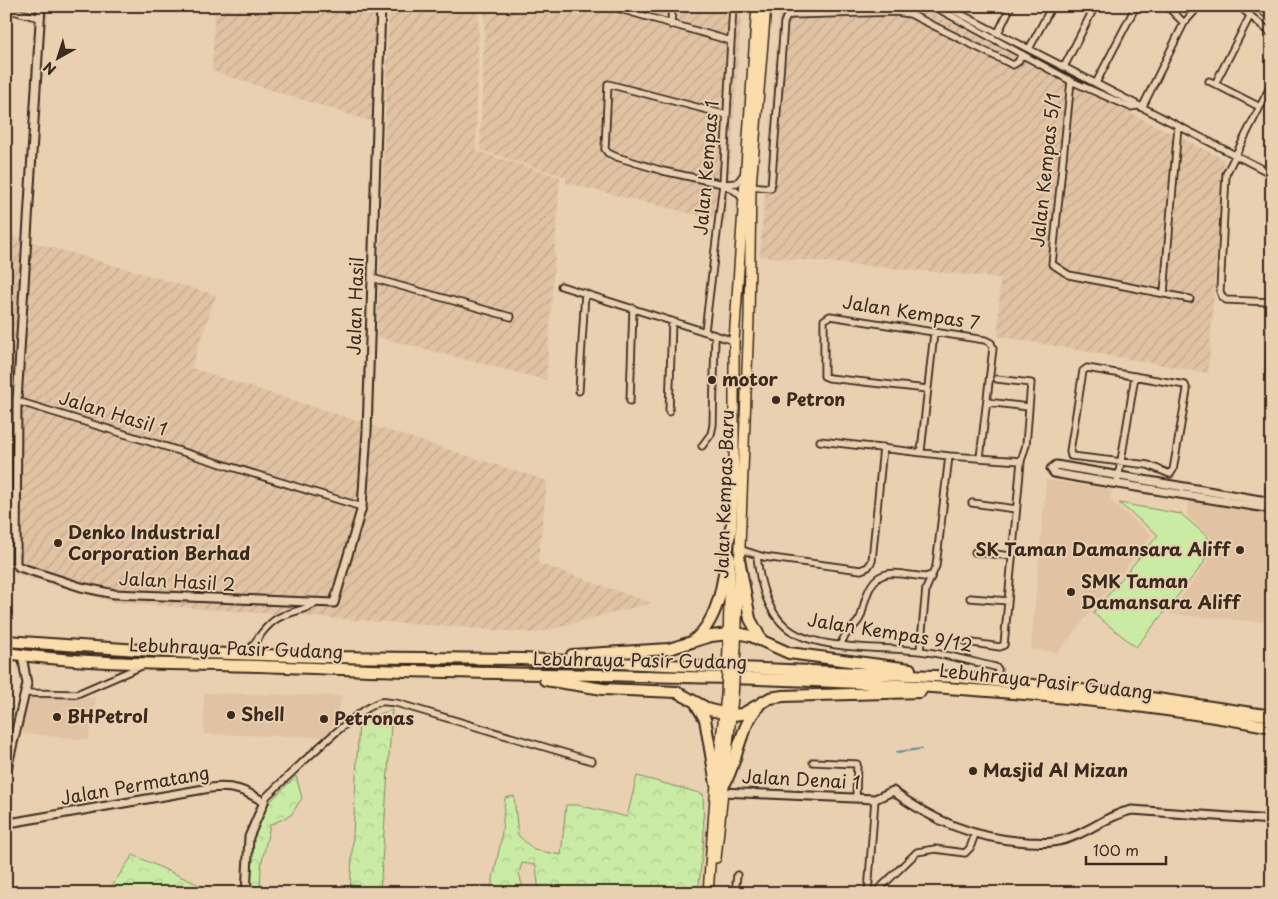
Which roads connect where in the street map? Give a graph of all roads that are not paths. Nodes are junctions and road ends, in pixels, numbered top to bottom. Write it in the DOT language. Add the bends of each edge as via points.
graph roads {
  1 [pos="41,6"];
  2 [pos="381,6"];
  3 [pos="619,6"];
  4 [pos="672,6"];
  5 [pos="733,6"];
  6 [pos="757,6"];
  7 [pos="766,6"];
  8 [pos="934,6"];
  9 [pos="945,6"];
  10 [pos="1012,6"];
  11 [pos="1052,6"];
  12 [pos="1095,6"];
  13 [pos="1136,6"];
  14 [pos="1167,6"];
  15 [pos="1199,6"];
  16 [pos="1239,6"];
  17 [pos="1259,6"];
  18 [pos="6,9"];
  19 [pos="1250,16"];
  20 [pos="1272,17"];
  21 [pos="40,18"];
  22 [pos="1184,23"];
  23 [pos="671,25"];
  24 [pos="998,33"];
  25 [pos="1272,34"];
  26 [pos="731,41"];
  27 [pos="1029,49"];
  28 [pos="1022,54"];
  29 [pos="1064,66"];
  30 [pos="1071,81"];
  31 [pos="1209,81"];
  32 [pos="1096,83"];
  33 [pos="1272,83"];
  34 [pos="1215,84"];
  35 [pos="1140,107"];
  36 [pos="1260,107"];
  37 [pos="727,115"];
  38 [pos="1178,126"];
  39 [pos="1235,156"];
  40 [pos="746,171"];
  41 [pos="1272,174"];
  42 [pos="723,184"];
  43 [pos="751,186"];
  44 [pos="743,199"];
  45 [pos="372,278"];
  46 [pos="561,286"];
  47 [pos="750,292"];
  48 [pos="585,293"];
  49 [pos="1164,293"];
  50 [pos="1190,299"];
  51 [pos="1272,302"];
  52 [pos="633,308"];
  53 [pos="1272,311"];
  54 [pos="511,317"];
  55 [pos="672,321"];
  56 [pos="735,325"];
  57 [pos="706,332"];
  58 [pos="934,333"];
  59 [pos="717,335"];
  60 [pos="734,341"];
  61 [pos="1272,375"];
  62 [pos="1135,376"];
  63 [pos="997,379"];
  64 [pos="927,389"];
  65 [pos="580,391"];
  66 [pos="17,401"];
  67 [pos="630,401"];
  68 [pos="987,402"];
  69 [pos="1028,407"];
  70 [pos="669,412"];
  71 [pos="820,440"];
  72 [pos="702,446"];
  73 [pos="883,447"];
  74 [pos="921,451"];
  75 [pos="949,456"];
  76 [pos="980,458"];
  77 [pos="1121,461"];
  78 [pos="1021,462"];
  79 [pos="1272,478"];
  80 [pos="1118,480"];
  81 [pos="1269,490"];
  82 [pos="1272,502"];
  83 [pos="972,503"];
  84 [pos="362,507"];
  85 [pos="1016,509"];
  86 [pos="1272,509"];
  87 [pos="731,527"];
  88 [pos="975,552"];
  89 [pos="739,554"];
  90 [pos="757,555"];
  91 [pos="1012,556"];
  92 [pos="931,574"];
  93 [pos="970,598"];
  94 [pos="1008,602"];
  95 [pos="316,603"];
  96 [pos="334,603"];
  97 [pos="733,633"];
  98 [pos="6,641"];
  99 [pos="762,641"];
  100 [pos="966,642"];
  101 [pos="841,644"];
  102 [pos="687,645"];
  103 [pos="920,651"];
  104 [pos="6,653"];
  105 [pos="247,654"];
  106 [pos="22,655"];
  107 [pos="522,659"];
  108 [pos="148,663"];
  109 [pos="499,674"];
  110 [pos="958,677"];
  111 [pos="998,680"];
  112 [pos="953,688"];
  113 [pos="25,693"];
  114 [pos="690,699"];
  115 [pos="762,702"];
  116 [pos="728,715"];
  117 [pos="1272,716"];
  118 [pos="1272,727"];
  119 [pos="592,762"];
  120 [pos="813,762"];
  121 [pos="6,773"];
  122 [pos="720,788"];
  123 [pos="856,798"];
  124 [pos="875,799"];
  125 [pos="264,802"];
  126 [pos="6,810"];
  127 [pos="1272,820"];
  128 [pos="7,825"];
  129 [pos="975,834"];
  130 [pos="737,875"];
  131 [pos="246,893"];
  132 [pos="708,893"];
  133 [pos="712,893"];
  134 [pos="735,893"];
  135 [pos="868,893"];
  136 [pos="875,893"];
  1 -- 21 [label="street"];
  2 -- 45 [label="street, Jalan Hasil"];
  3 -- 23 [label="street"];
  4 -- 23 [label="street"];
  5 -- 26 [label="street, Jalan Kempas 1"];
  6 -- 40 [label="main road, Jalan Kempas Baru"];
  7 -- 43 [label="main road, Jalan Kempas Baru"];
  8 -- 28 [label="street"];
  9 -- 24 [label="street"];
  10 -- 24 [label="street"];
  11 -- 27 [label="street"];
  12 -- 29 [label="street"];
  13 -- 32 [label="street"];
  14 -- 22 [label="street"];
  15 -- 22 [label="street"];
  16 -- 19 [label="street"];
  17 -- 20 [label="main road"];
  18 -- 21 [label="street"];
  19 -- 25 [label="street"];
  19 -- 34 [label="street"];
  21 -- 66 [label="street"];
  22 -- 35 [label="street"];
  23 -- 26 [label="street"];
  24 -- 27 [label="street"];
  26 -- 37 [label="street, Jalan Kempas 1"];
  27 -- 29 [label="street"];
  28 -- 30 [label="street"];
  28 -- 43 [label="street" via="1013,64 923,20 897,12 790,15 784,23 771,188"];
  29 -- 32 [label="street"];
  30 -- 35 [label="street" via="1130,107"];
  30 -- 49 [label="street, Jalan Kempas 5/1" via="1052,264 1069,275"];
  31 -- 34 [label="street"];
  32 -- 35 [label="street"];
  33 -- 36 [label="street"];
  34 -- 36 [label="street"];
  35 -- 38 [label="street"];
  36 -- 39 [label="street"];
  37 -- 42 [label="street, Jalan Kempas 1"];
  37 -- 42 [label="street" via="611,84 607,86 605,148 608,153 663,171"];
  38 -- 39 [label="street"];
  38 -- 49 [label="street"];
  39 -- 41 [label="street"];
  39 -- 51 [label="street" via="1226,174 1222,296 1226,300"];
  40 -- 42 [label="street" via="737,183"];
  40 -- 44 [label="main road, Jalan Kempas Baru"];
  42 -- 44 [label="street"];
  42 -- 57 [label="street, Jalan Kempas 1"];
  43 -- 47 [label="main road, Jalan Kempas Baru"];
  44 -- 56 [label="main road, Jalan Kempas Baru"];
  45 -- 54 [label="street"];
  45 -- 84 [label="street, Jalan Hasil"];
  46 -- 48 [label="street"];
  47 -- 60 [label="main road" via="744,330"];
  47 -- 89 [label="main road, Jalan Kempas Baru"];
  48 -- 52 [label="street"];
  48 -- 65 [label="street"];
  49 -- 50 [label="street, Jalan Kempas 5/1"];
  52 -- 55 [label="street"];
  52 -- 67 [label="street"];
  53 -- 61 [label="street" via="1268,372"];
  55 -- 57 [label="street"];
  55 -- 70 [label="street"];
  56 -- 59 [label="street" via="729,332"];
  56 -- 60 [label="main road, Jalan Kempas Baru"];
  57 -- 59 [label="street"];
  58 -- 64 [label="street"];
  58 -- 64 [label="street, Jalan Kempas 7" via="830,316 826,317 823,327 824,376"];
  58 -- 68 [label="street, Jalan Kempas 7" via="991,343"];
  59 -- 60 [label="street"];
  59 -- 72 [label="street" via="713,425"];
  60 -- 87 [label="main road, Jalan Kempas Baru"];
  62 -- 77 [label="street"];
  62 -- 77 [label="street" via="1084,368 1070,451 1071,456"];
  62 -- 77 [label="street" via="1185,385 1187,390 1170,474 1148,465"];
  63 -- 69 [label="street" via="1031,383"];
  64 -- 74 [label="street"];
  66 -- 84 [label="street, Jalan Hasil 1"];
  66 -- 95 [label="street, Jalan Hasil 2" via="14,560 22,568 114,594"];
  68 -- 69 [label="street"];
  68 -- 76 [label="street"];
  69 -- 78 [label="street" via="1026,445"];
  71 -- 73 [label="street"];
  73 -- 74 [label="street"];
  73 -- 90 [label="street" via="872,561 868,567 861,570"];
  74 -- 75 [label="street"];
  75 -- 76 [label="street"];
  75 -- 92 [label="street" via="936,566"];
  76 -- 78 [label="street"];
  77 -- 80 [label="street"];
  78 -- 85 [label="street"];
  79 -- 81 [label="street"];
  80 -- 80 [label="street" via="1054,473 1051,469 1056,465"];
  80 -- 82 [label="street"];
  80 -- 86 [label="street"];
  83 -- 85 [label="street"];
  84 -- 96 [label="street, Jalan Hasil"];
  85 -- 91 [label="street"];
  87 -- 97 [label="main road, Jalan Kempas Baru"];
  87 -- 102 [label="highway" via="715,612 704,630"];
  88 -- 91 [label="street"];
  89 -- 90 [label="street"];
  89 -- 97 [label="main road, Jalan Kempas Baru"];
  89 -- 99 [label="highway" via="750,619"];
  90 -- 101 [label="street, Jalan Kempas 9/12" via="767,599 773,613 784,625 802,636"];
  91 -- 94 [label="street"];
  92 -- 101 [label="street" via="925,577 887,573 875,577 860,620"];
  92 -- 103 [label="street" via="926,589"];
  93 -- 94 [label="street"];
  94 -- 100 [label="street, Jalan Kempas 9/12" via="1002,647"];
  95 -- 96 [label="street, Jalan Hasil 2"];
  95 -- 105 [label="street" via="280,616 268,626"];
  97 -- 99 [label="highway"];
  97 -- 102 [label="highway" via="711,636"];
  97 -- 116 [label="main road, Jalan Kempas Baru, bridge"];
  98 -- 105 [label="highway, Lebuhraya Pasir Gudang"];
  99 -- 110 [label="highway" via="789,653"];
  101 -- 103 [label="street, Jalan Kempas 9/12"];
  102 -- 107 [label="highway" via="638,653"];
  103 -- 111 [label="street, Jalan Kempas 9/12" via="995,667"];
  104 -- 106 [label="highway, Lebuhraya Pasir Gudang"];
  105 -- 107 [label="highway, Lebuhraya Pasir Gudang"];
  106 -- 108 [label="highway, Lebuhraya Pasir Gudang"];
  106 -- 113 [label="street" via="27,684"];
  107 -- 110 [label="highway, Lebuhraya Pasir Gudang"];
  108 -- 109 [label="highway, Lebuhraya Pasir Gudang"];
  108 -- 113 [label="street" via="77,694"];
  109 -- 112 [label="highway, Lebuhraya Pasir Gudang"];
  109 -- 114 [label="highway" via="604,689 677,692"];
  110 -- 111 [label="highway, Lebuhraya Pasir Gudang"];
  111 -- 117 [label="highway, Lebuhraya Pasir Gudang"];
  112 -- 115 [label="highway" via="894,694 783,696"];
  112 -- 118 [label="highway, Lebuhraya Pasir Gudang" via="1133,705"];
  113 -- 121 [label="street"];
  114 -- 116 [label="highway"];
  114 -- 122 [label="highway" via="705,719"];
  115 -- 116 [label="highway" via="742,714"];
  115 -- 122 [label="highway" via="752,713"];
  116 -- 122 [label="main road, Jalan Kempas Baru"];
  119 -- 125 [label="street" via="396,703 381,702 363,712 333,737"];
  120 -- 123 [label="street" via="857,764"];
  122 -- 123 [label="street, Jalan Denai 1"];
  122 -- 132 [label="main road, Jalan Kempas Baru"];
  122 -- 133 [label="main road, Jalan Kempas Baru"];
  123 -- 124 [label="street, Jalan Denai 1"];
  124 -- 129 [label="street" via="893,791 937,820"];
  124 -- 135 [label="street, Jalan Denai 1"];
  125 -- 128 [label="street, Jalan Permatang" via="238,788 226,786"];
  125 -- 131 [label="street" via="248,842"];
  126 -- 128 [label="street"];
  127 -- 129 [label="street" via="1132,810 1120,812 1058,841 1009,841"];
  129 -- 136 [label="street" via="965,853 934,849 917,852"];
  130 -- 134 [label="street"];
}
